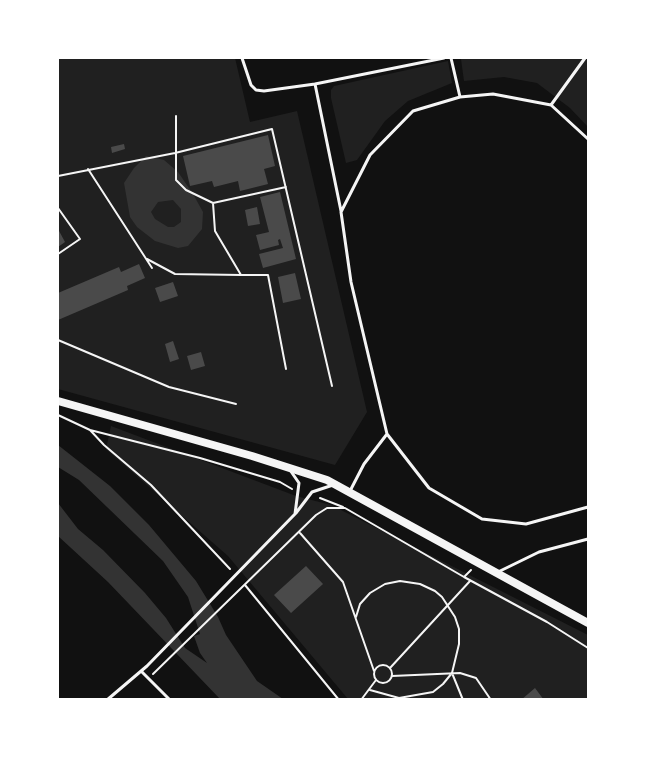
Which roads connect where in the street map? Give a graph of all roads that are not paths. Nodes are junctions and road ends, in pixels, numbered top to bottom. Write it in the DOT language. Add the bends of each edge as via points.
graph roads {
  1 [pos="242,58"];
  2 [pos="444,58"];
  3 [pos="451,58"];
  4 [pos="585,58"];
  5 [pos="315,84"];
  6 [pos="460,97"];
  7 [pos="551,105"];
  8 [pos="588,139"];
  9 [pos="341,212"];
  10 [pos="58,401"];
  11 [pos="387,434"];
  12 [pos="288,467"];
  13 [pos="335,484"];
  14 [pos="350,491"];
  15 [pos="588,507"];
  16 [pos="295,514"];
  17 [pos="588,540"];
  18 [pos="497,572"];
  19 [pos="588,623"];
  20 [pos="140,671"];
  21 [pos="107,700"];
  22 [pos="170,700"];
  1 -- 5 [label="lane" via="251,85 256,90"];
  2 -- 5 [label="lane"];
  3 -- 6 [label="lane"];
  4 -- 7 [label="lane"];
  5 -- 9 [label="lane"];
  6 -- 7 [label="lane" via="493,94"];
  6 -- 9 [label="lane" via="413,111 370,155"];
  7 -- 8 [label="lane"];
  9 -- 11 [label="lane" via="351,282"];
  10 -- 12 [label="street"];
  11 -- 14 [label="lane" via="364,464"];
  11 -- 15 [label="lane" via="429,488 482,519 526,524"];
  12 -- 13 [label="street"];
  12 -- 16 [label="lane" via="299,483"];
  13 -- 14 [label="street"];
  13 -- 16 [label="lane" via="309,494"];
  14 -- 18 [label="street"];
  16 -- 20 [label="lane"];
  17 -- 18 [label="lane" via="539,552"];
  18 -- 19 [label="street"];
  20 -- 21 [label="lane"];
  20 -- 22 [label="lane"];
}
